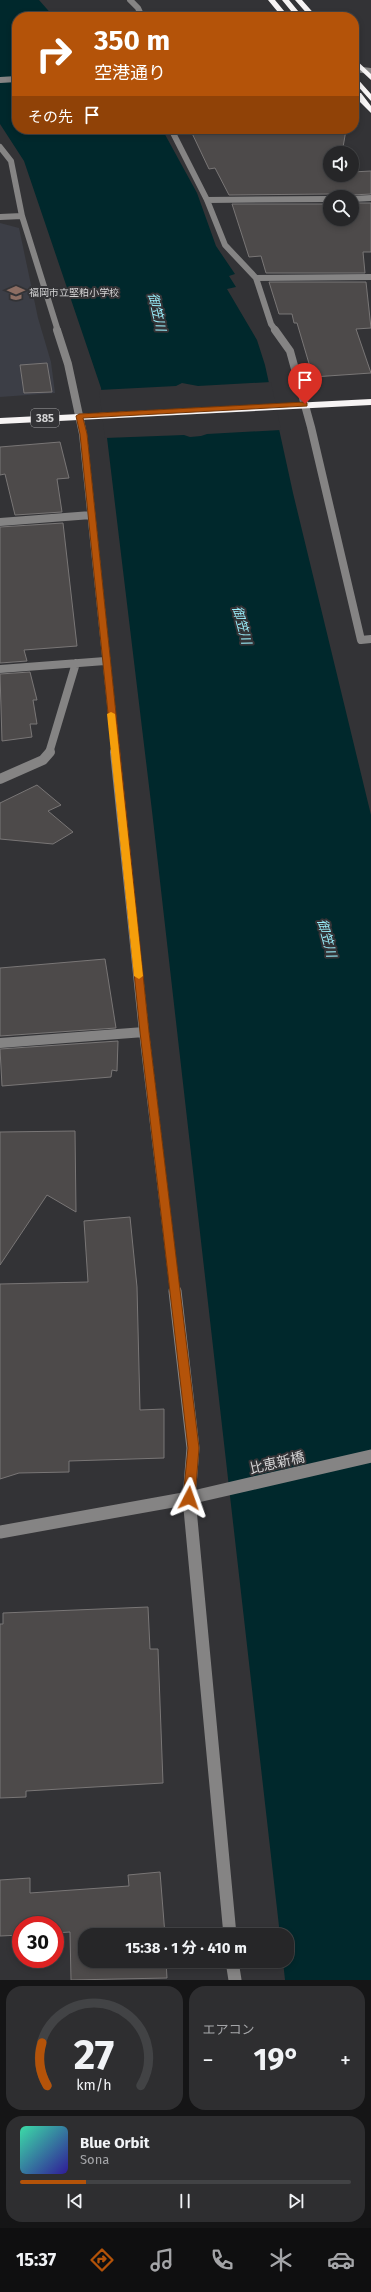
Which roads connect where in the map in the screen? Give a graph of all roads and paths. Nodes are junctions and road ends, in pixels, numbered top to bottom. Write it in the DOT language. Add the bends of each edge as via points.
graph roads {
  1 [pos="130,0"];
  2 [pos="271,0"];
  3 [pos="281,0"];
  4 [pos="285,0"];
  5 [pos="298,0"];
  6 [pos="140,12"];
  7 [pos="282,12"];
  8 [pos="292,12"];
  9 [pos="296,12"];
  10 [pos="309,12"];
  11 [pos="359,64"];
  12 [pos="367,70"];
  13 [pos="371,78"];
  14 [pos="12,79"];
  15 [pos="0,80"];
  16 [pos="359,81"];
  17 [pos="359,82"];
  18 [pos="359,86"];
  19 [pos="371,92"];
  20 [pos="359,95"];
  21 [pos="371,98"];
  22 [pos="359,106"];
  23 [pos="371,111"];
  24 [pos="371,121"];
  25 [pos="174,134"];
  26 [pos="0,147"];
  27 [pos="11,161"];
  28 [pos="0,163"];
  29 [pos="371,198"];
  30 [pos="323,199"];
  31 [pos="359,199"];
  32 [pos="207,200"];
  33 [pos="22,216"];
  34 [pos="0,217"];
  35 [pos="371,277"];
  36 [pos="256,278"];
  37 [pos="371,402"];
  38 [pos="305,404"];
  39 [pos="79,416"];
  40 [pos="0,421"];
  41 [pos="91,515"];
  42 [pos="0,522"];
  43 [pos="371,639"];
  44 [pos="105,661"];
  45 [pos="76,663"];
  46 [pos="0,669"];
  47 [pos="0,779"];
  48 [pos="144,1032"];
  49 [pos="0,1043"];
  50 [pos="371,1456"];
  51 [pos="189,1498"];
  52 [pos="0,1532"];
  53 [pos="229,1928"];
  54 [pos="233,1968"];
  55 [pos="235,1980"];
  1 -- 6 [label="street"];
  2 -- 7 [label="highway"];
  3 -- 8 [label="highway"];
  4 -- 9 [label="highway"];
  5 -- 10 [label="highway"];
  11 -- 12 [label="highway"];
  12 -- 13 [label="highway"];
  14 -- 15 [label="street"];
  16 -- 19 [label="highway"];
  17 -- 21 [label="highway"];
  18 -- 21 [label="highway"];
  20 -- 23 [label="highway"];
  22 -- 24 [label="highway"];
  25 -- 32 [label="street"];
  26 -- 27 [label="street"];
  27 -- 28 [label="street"];
  27 -- 33 [label="street"];
  29 -- 31 [label="street"];
  30 -- 32 [label="street"];
  32 -- 36 [label="street" via="225,245"];
  33 -- 34 [label="street"];
  33 -- 39 [label="street" via="68,364"];
  35 -- 36 [label="street"];
  36 -- 38 [label="street" via="271,324 290,352"];
  37 -- 38 [label="highway, 385"];
  38 -- 39 [label="highway, 385"];
  38 -- 43 [label="street" via="361,640"];
  39 -- 40 [label="highway, 385"];
  39 -- 41 [label="street"];
  41 -- 42 [label="street"];
  41 -- 44 [label="street"];
  44 -- 45 [label="street"];
  44 -- 48 [label="street" via="126,839"];
  45 -- 46 [label="street"];
  45 -- 47 [label="street" via="50,751 43,760"];
  48 -- 49 [label="street"];
  48 -- 51 [label="street" via="193,1448"];
  50 -- 51 [label="street, 比恵新橋"];
  51 -- 52 [label="street, 比恵新橋"];
  51 -- 53 [label="street"];
  54 -- 55 [label="street"];
}
